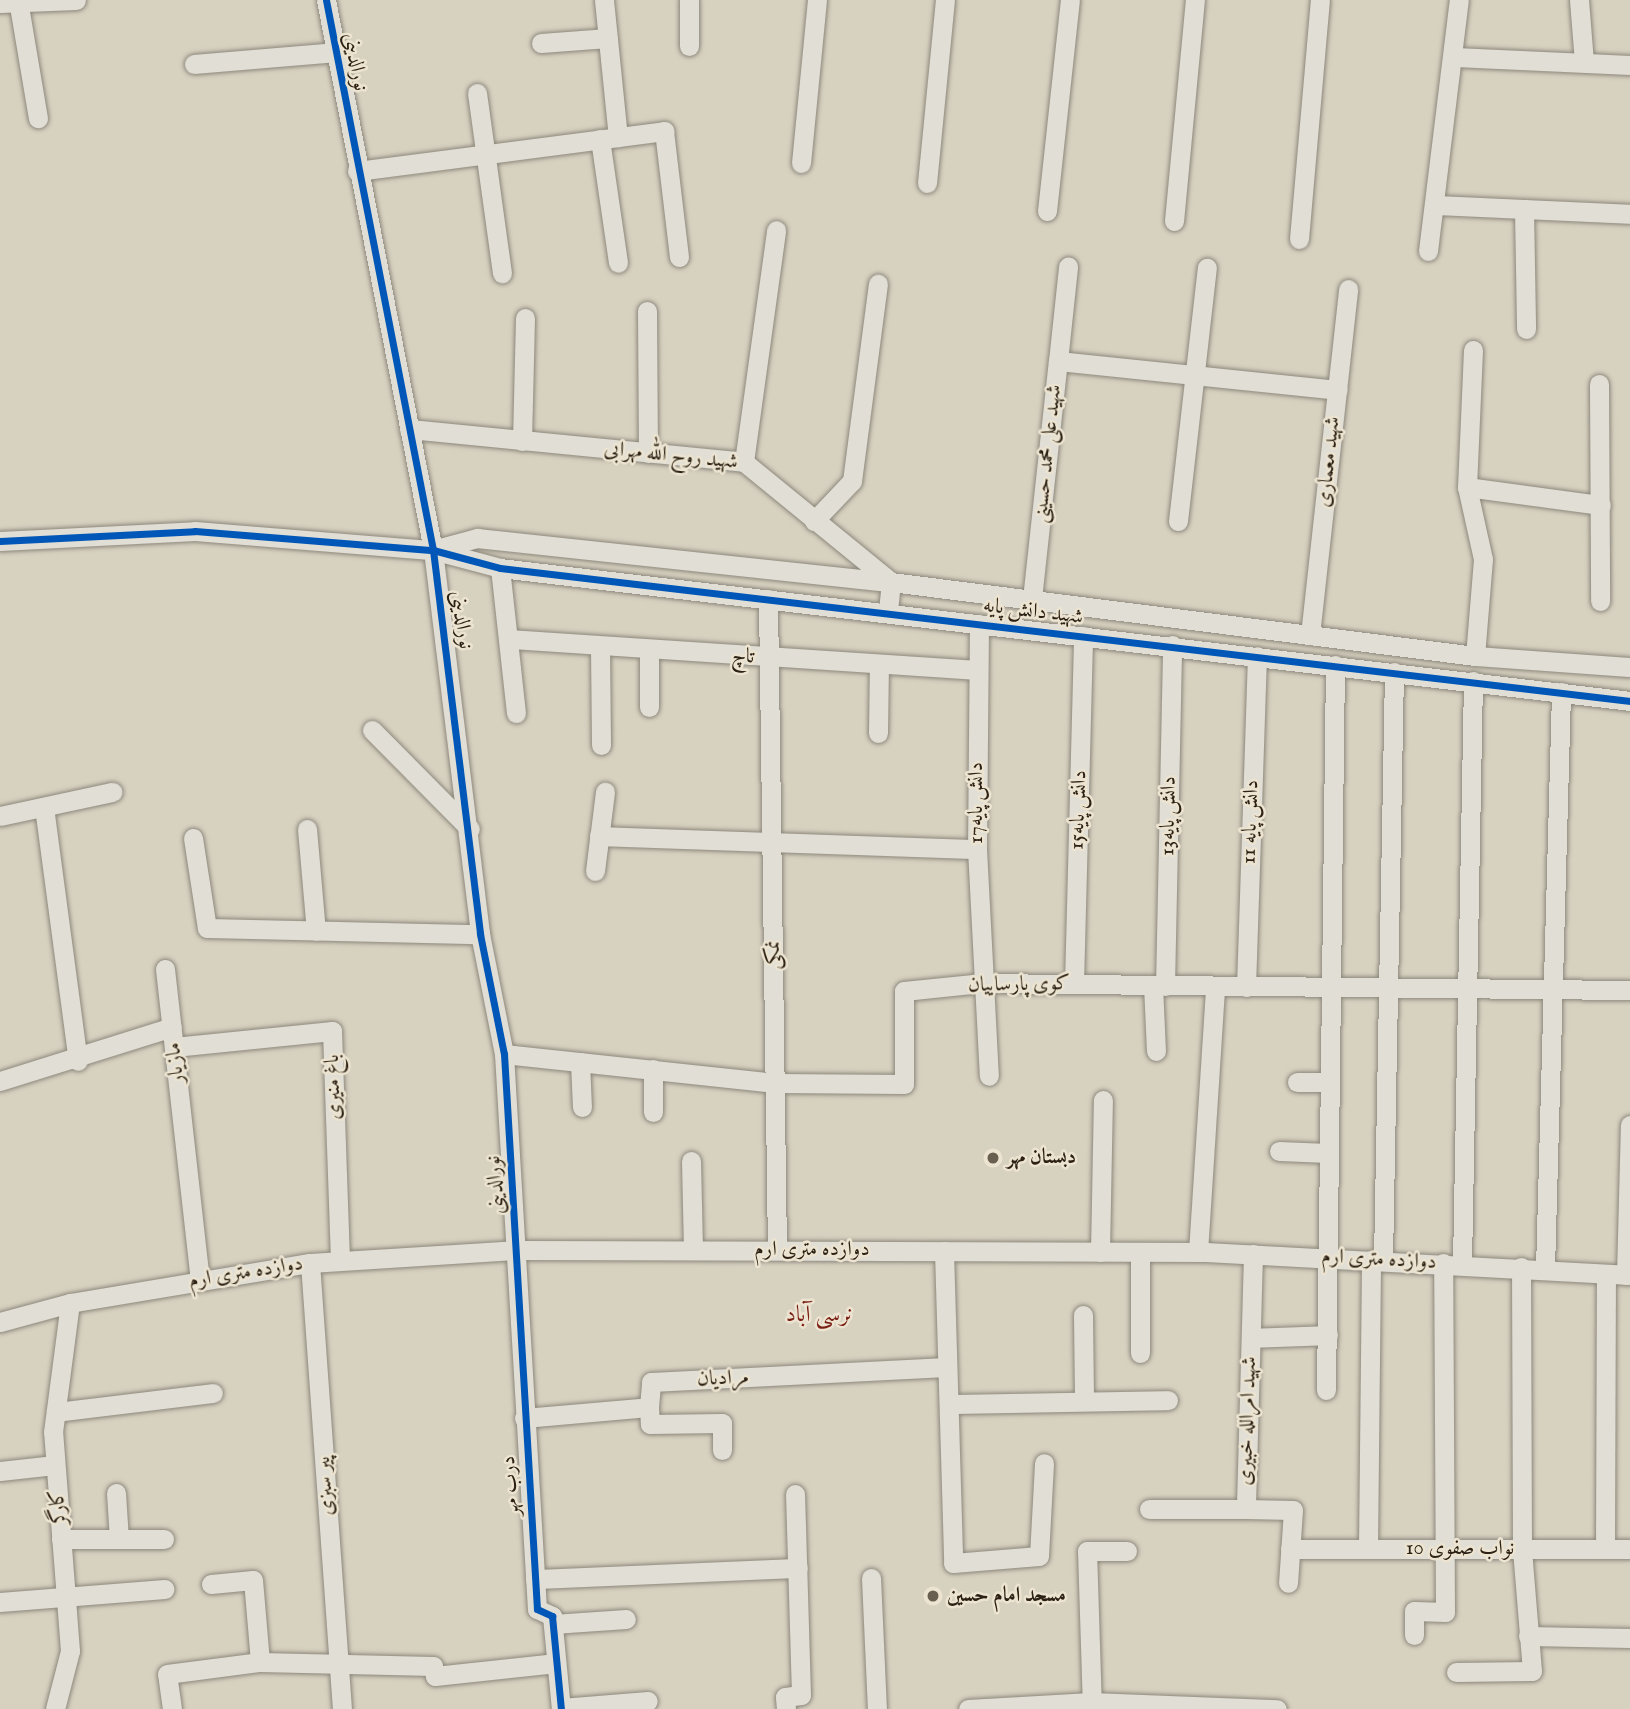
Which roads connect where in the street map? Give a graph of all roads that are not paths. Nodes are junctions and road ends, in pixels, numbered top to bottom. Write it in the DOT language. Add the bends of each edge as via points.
graph roads {
  1 [pos="76,0"];
  2 [pos="326,0"];
  3 [pos="604,0"];
  4 [pos="689,0"];
  5 [pos="817,0"];
  6 [pos="945,0"];
  7 [pos="1070,0"];
  8 [pos="1195,0"];
  9 [pos="1320,0"];
  10 [pos="1459,0"];
  11 [pos="1580,0"];
  12 [pos="12,2"];
  13 [pos="608,38"];
  14 [pos="541,43"];
  15 [pos="690,46"];
  16 [pos="336,52"];
  17 [pos="1455,57"];
  18 [pos="1584,62"];
  19 [pos="194,64"];
  20 [pos="1630,65"];
  21 [pos="477,93"];
  22 [pos="38,118"];
  23 [pos="609,138"];
  24 [pos="489,154"];
  25 [pos="801,163"];
  26 [pos="357,171"];
  27 [pos="927,183"];
  28 [pos="1435,205"];
  29 [pos="1524,209"];
  30 [pos="1047,211"];
  31 [pos="1630,214"];
  32 [pos="1174,221"];
  33 [pos="776,230"];
  34 [pos="1299,239"];
  35 [pos="1429,251"];
  36 [pos="679,257"];
  37 [pos="618,263"];
  38 [pos="1068,267"];
  39 [pos="1207,268"];
  40 [pos="502,274"];
  41 [pos="877,284"];
  42 [pos="1348,289"];
  43 [pos="647,311"];
  44 [pos="525,318"];
  45 [pos="1526,329"];
  46 [pos="1473,349"];
  47 [pos="1058,361"];
  48 [pos="1194,376"];
  49 [pos="1599,384"];
  50 [pos="1337,390"];
  51 [pos="409,429"];
  52 [pos="522,442"];
  53 [pos="648,453"];
  54 [pos="744,462"];
  55 [pos="1467,487"];
  56 [pos="1601,505"];
  57 [pos="814,521"];
  58 [pos="1178,521"];
  59 [pos="0,541"];
  60 [pos="433,551"];
  61 [pos="500,568"];
  62 [pos="891,582"];
  63 [pos="768,599"];
  64 [pos="1032,599"];
  65 [pos="1600,601"];
  66 [pos="888,613"];
  67 [pos="979,624"];
  68 [pos="1310,635"];
  69 [pos="1083,636"];
  70 [pos="510,639"];
  71 [pos="1172,645"];
  72 [pos="600,648"];
  73 [pos="649,651"];
  74 [pos="1257,656"];
  75 [pos="1475,656"];
  76 [pos="771,659"];
  77 [pos="879,665"];
  78 [pos="1335,665"];
  79 [pos="1630,667"];
  80 [pos="976,670"];
  81 [pos="1394,672"];
  82 [pos="1473,681"];
  83 [pos="1560,692"];
  84 [pos="1630,701"];
  85 [pos="649,707"];
  86 [pos="516,713"];
  87 [pos="372,730"];
  88 [pos="878,733"];
  89 [pos="601,744"];
  90 [pos="112,792"];
  91 [pos="605,792"];
  92 [pos="44,807"];
  93 [pos="0,816"];
  94 [pos="307,829"];
  95 [pos="470,829"];
  96 [pos="599,836"];
  97 [pos="193,838"];
  98 [pos="772,841"];
  99 [pos="976,849"];
  100 [pos="595,871"];
  101 [pos="316,931"];
  102 [pos="480,934"];
  103 [pos="165,969"];
  104 [pos="981,983"];
  105 [pos="1074,984"];
  106 [pos="1159,986"];
  107 [pos="1215,987"];
  108 [pos="1246,987"];
  109 [pos="1331,987"];
  110 [pos="1383,987"];
  111 [pos="1548,989"];
  112 [pos="1466,990"];
  113 [pos="1630,990"];
  114 [pos="172,1027"];
  115 [pos="174,1047"];
  116 [pos="1156,1051"];
  117 [pos="504,1054"];
  118 [pos="78,1061"];
  119 [pos="580,1062"];
  120 [pos="653,1069"];
  121 [pos="989,1076"];
  122 [pos="0,1081"];
  123 [pos="1297,1082"];
  124 [pos="775,1083"];
  125 [pos="1330,1083"];
  126 [pos="1103,1100"];
  127 [pos="582,1107"];
  128 [pos="653,1112"];
  129 [pos="1630,1125"];
  130 [pos="1279,1151"];
  131 [pos="1328,1153"];
  132 [pos="691,1161"];
  133 [pos="519,1250"];
  134 [pos="693,1250"];
  135 [pos="777,1250"];
  136 [pos="944,1251"];
  137 [pos="1100,1252"];
  138 [pos="1140,1252"];
  139 [pos="1198,1252"];
  140 [pos="1253,1254"];
  141 [pos="1330,1258"];
  142 [pos="340,1259"];
  143 [pos="1377,1260"];
  144 [pos="310,1263"];
  145 [pos="1452,1263"];
  146 [pos="1521,1267"];
  147 [pos="1545,1269"];
  148 [pos="1621,1275"];
  149 [pos="200,1280"];
  150 [pos="70,1303"];
  151 [pos="1083,1315"];
  152 [pos="0,1322"];
  153 [pos="1328,1335"];
  154 [pos="1251,1338"];
  155 [pos="1140,1353"];
  156 [pos="947,1367"];
  157 [pos="1326,1390"];
  158 [pos="213,1393"];
  159 [pos="1168,1400"];
  160 [pos="1084,1401"];
  161 [pos="948,1404"];
  162 [pos="649,1407"];
  163 [pos="56,1412"];
  164 [pos="524,1418"];
  165 [pos="722,1450"];
  166 [pos="1044,1463"];
  167 [pos="55,1465"];
  168 [pos="0,1471"];
  169 [pos="116,1493"];
  170 [pos="795,1494"];
  171 [pos="1149,1508"];
  172 [pos="1246,1510"];
  173 [pos="61,1539"];
  174 [pos="119,1539"];
  175 [pos="164,1539"];
  176 [pos="1290,1549"];
  177 [pos="1368,1549"];
  178 [pos="1446,1549"];
  179 [pos="1522,1549"];
  180 [pos="1605,1549"];
  181 [pos="1630,1549"];
  182 [pos="1127,1551"];
  183 [pos="798,1568"];
  184 [pos="871,1578"];
  185 [pos="535,1579"];
  186 [pos="1288,1583"];
  187 [pos="211,1584"];
  188 [pos="164,1589"];
  189 [pos="66,1595"];
  190 [pos="0,1602"];
  191 [pos="626,1619"];
  192 [pos="553,1624"];
  193 [pos="1414,1636"];
  194 [pos="1528,1636"];
  195 [pos="1630,1638"];
  196 [pos="260,1662"];
  197 [pos="556,1663"];
  198 [pos="338,1664"];
  199 [pos="1456,1672"];
  200 [pos="648,1701"];
  201 [pos="1092,1706"];
  202 [pos="1278,1708"];
  203 [pos="55,1709"];
  204 [pos="172,1709"];
  205 [pos="342,1709"];
  206 [pos="561,1709"];
  207 [pos="786,1709"];
  208 [pos="877,1709"];
  209 [pos="968,1709"];
  1 -- 12 [label="street"];
  2 -- 16 [label="street, نورالدینی"];
  3 -- 13 [label="street"];
  4 -- 15 [label="street"];
  5 -- 25 [label="street"];
  6 -- 27 [label="street"];
  7 -- 30 [label="street"];
  8 -- 32 [label="street"];
  9 -- 34 [label="street"];
  10 -- 17 [label="street"];
  11 -- 18 [label="street"];
  12 -- 22 [label="street"];
  13 -- 14 [label="street"];
  13 -- 23 [label="street"];
  16 -- 19 [label="street"];
  16 -- 26 [label="street, نورالدینی"];
  17 -- 18 [label="street"];
  17 -- 28 [label="street"];
  18 -- 20 [label="street"];
  21 -- 24 [label="street"];
  23 -- 24 [label="street"];
  23 -- 36 [label="street" via="664,131"];
  23 -- 37 [label="street"];
  24 -- 26 [label="street"];
  24 -- 40 [label="street"];
  26 -- 51 [label="street, نورالدینی"];
  28 -- 29 [label="street"];
  28 -- 35 [label="street"];
  29 -- 31 [label="street"];
  29 -- 45 [label="street"];
  33 -- 54 [label="street"];
  38 -- 47 [label="street"];
  39 -- 48 [label="street"];
  41 -- 57 [label="street" via="852,481"];
  42 -- 50 [label="street, شهید معماری"];
  43 -- 53 [label="street"];
  44 -- 52 [label="street"];
  46 -- 55 [label="street"];
  47 -- 48 [label="street, شهید علی محمد حسینی"];
  47 -- 64 [label="street, شهید علی محمد حسینی"];
  48 -- 50 [label="street, شهید علی محمد حسینی"];
  48 -- 58 [label="street"];
  49 -- 56 [label="street"];
  50 -- 68 [label="street, شهید معماری"];
  51 -- 52 [label="street, شهید روح الله مهرابی"];
  51 -- 60 [label="street, نورالدینی"];
  52 -- 53 [label="street, شهید روح الله مهرابی"];
  53 -- 54 [label="street, شهید روح الله مهرابی"];
  54 -- 57 [label="street, شهید روح الله مهرابی"];
  55 -- 56 [label="street"];
  55 -- 75 [label="street" via="1483,559"];
  56 -- 65 [label="street"];
  57 -- 62 [label="street, شهید روح الله مهرابی"];
  59 -- 60 [label="street" via="195,531"];
  60 -- 61 [label="street, شهید دانش پایه"];
  60 -- 62 [label="street, شهید دانش پایه" via="477,538"];
  60 -- 95 [label="street, نورالدینی"];
  61 -- 63 [label="street, شهید دانش پایه"];
  61 -- 70 [label="street"];
  62 -- 64 [label="street, شهید دانش پایه"];
  62 -- 66 [label="street"];
  63 -- 66 [label="street, شهید دانش پایه"];
  63 -- 76 [label="street, نمکی"];
  64 -- 68 [label="street, شهید دانش پایه"];
  66 -- 67 [label="street, شهید دانش پایه"];
  67 -- 69 [label="street, شهید دانش پایه"];
  67 -- 80 [label="street, دانش پایه17"];
  68 -- 75 [label="street, شهید دانش پایه"];
  69 -- 71 [label="street, شهید دانش پایه"];
  69 -- 105 [label="street, دانش پایه15"];
  70 -- 72 [label="street, تاچ"];
  70 -- 86 [label="street"];
  71 -- 74 [label="street, شهید دانش پایه"];
  71 -- 106 [label="street, دانش پایه13"];
  72 -- 73 [label="street, تاچ"];
  72 -- 89 [label="street"];
  73 -- 76 [label="street, تاچ"];
  73 -- 85 [label="street"];
  74 -- 78 [label="street, شهید دانش پایه"];
  74 -- 108 [label="street, دانش پایه 11"];
  75 -- 79 [label="street, شهید دانش پایه"];
  76 -- 77 [label="street, تاچ"];
  76 -- 98 [label="street, نمکی"];
  77 -- 80 [label="street, تاچ"];
  77 -- 88 [label="street"];
  78 -- 81 [label="street, شهید دانش پایه"];
  78 -- 109 [label="street"];
  80 -- 99 [label="street, دانش پایه17"];
  81 -- 82 [label="street, شهید دانش پایه"];
  81 -- 110 [label="street"];
  82 -- 83 [label="street, شهید دانش پایه"];
  82 -- 112 [label="street"];
  83 -- 84 [label="street, شهید دانش پایه"];
  83 -- 111 [label="street"];
  87 -- 95 [label="street"];
  90 -- 92 [label="street"];
  91 -- 96 [label="street"];
  92 -- 93 [label="street"];
  92 -- 118 [label="street"];
  94 -- 101 [label="street"];
  95 -- 102 [label="street, نورالدینی"];
  96 -- 98 [label="street"];
  96 -- 100 [label="street"];
  97 -- 101 [label="street" via="207,928"];
  98 -- 99 [label="street"];
  98 -- 124 [label="street, نمکی"];
  99 -- 104 [label="street, دانش پایه17"];
  101 -- 102 [label="street"];
  102 -- 117 [label="street, نورالدینی"];
  103 -- 114 [label="street"];
  104 -- 105 [label="street, کوی پارساییان"];
  104 -- 121 [label="street, دانش پایه17"];
  104 -- 124 [label="street, کوی پارساییان" via="904,991 904,1084"];
  105 -- 106 [label="street, کوی پارساییان"];
  106 -- 107 [label="street, کوی پارساییان"];
  106 -- 116 [label="street, دانش پایه13"];
  107 -- 108 [label="street, کوی پارساییان"];
  107 -- 139 [label="street"];
  108 -- 109 [label="street, کوی پارساییان"];
  109 -- 110 [label="street, کوی پارساییان"];
  109 -- 125 [label="street"];
  110 -- 112 [label="street, کوی پارساییان"];
  110 -- 143 [label="street"];
  111 -- 112 [label="street, کوی پارساییان"];
  111 -- 113 [label="street, کوی پارساییان"];
  111 -- 147 [label="street"];
  112 -- 145 [label="street"];
  114 -- 115 [label="street, مازیار"];
  114 -- 118 [label="street, مازیار"];
  115 -- 142 [label="street, باغ منیری" via="332,1031"];
  115 -- 149 [label="street, مازیار"];
  117 -- 119 [label="street, کوی پارساییان"];
  117 -- 133 [label="street, نورالدینی"];
  118 -- 122 [label="street, مازیار"];
  119 -- 120 [label="street, کوی پارساییان"];
  119 -- 127 [label="street"];
  120 -- 124 [label="street, کوی پارساییان"];
  120 -- 128 [label="street"];
  123 -- 125 [label="street"];
  124 -- 135 [label="street, نمکی"];
  125 -- 131 [label="street"];
  126 -- 137 [label="street"];
  129 -- 148 [label="street"];
  130 -- 131 [label="street"];
  131 -- 141 [label="street"];
  132 -- 134 [label="street"];
  133 -- 134 [label="street, دوازده متری ارم"];
  133 -- 142 [label="street, دوازده متری ارم"];
  133 -- 164 [label="street, درب مهر"];
  134 -- 135 [label="street, دوازده متری ارم"];
  135 -- 136 [label="street, دوازده متری ارم"];
  136 -- 137 [label="street, دوازده متری ارم"];
  136 -- 156 [label="street"];
  137 -- 138 [label="street, دوازده متری ارم"];
  138 -- 139 [label="street, دوازده متری ارم"];
  138 -- 155 [label="street"];
  139 -- 140 [label="street, دوازده متری ارم"];
  140 -- 141 [label="street, دوازده متری ارم"];
  140 -- 154 [label="street, شهید امرالله خبیری"];
  141 -- 143 [label="street, دوازده متری ارم"];
  141 -- 153 [label="street"];
  142 -- 144 [label="street, دوازده متری ارم"];
  143 -- 145 [label="street, دوازده متری ارم"];
  143 -- 177 [label="street"];
  144 -- 149 [label="street, دوازده متری ارم"];
  144 -- 198 [label="street, پیر سبزی"];
  145 -- 146 [label="street, دوازده متری ارم"];
  145 -- 178 [label="street"];
  146 -- 147 [label="street, دوازده متری ارم"];
  146 -- 179 [label="street"];
  147 -- 148 [label="street, دوازده متری ارم"];
  148 -- 180 [label="street"];
  149 -- 150 [label="street, دوازده متری ارم"];
  150 -- 152 [label="street, دوازده متری ارم"];
  150 -- 163 [label="street, کارگر"];
  151 -- 160 [label="street"];
  153 -- 154 [label="street"];
  153 -- 157 [label="street"];
  154 -- 172 [label="street, شهید امرالله خبیری"];
  156 -- 161 [label="street"];
  156 -- 162 [label="street, مرادیان" via="651,1381"];
  158 -- 163 [label="street"];
  159 -- 160 [label="street"];
  160 -- 161 [label="street"];
  161 -- 166 [label="street" via="953,1563 1039,1556"];
  162 -- 164 [label="street"];
  162 -- 165 [label="street" via="650,1424 722,1423"];
  163 -- 167 [label="street, کارگر"];
  164 -- 185 [label="street, درب مهر"];
  167 -- 168 [label="street"];
  167 -- 173 [label="street, کارگر"];
  169 -- 174 [label="street"];
  170 -- 183 [label="street"];
  171 -- 172 [label="street"];
  172 -- 176 [label="street, شهید امرالله خبیری" via="1293,1510"];
  173 -- 174 [label="street"];
  173 -- 189 [label="street, کارگر"];
  174 -- 175 [label="street"];
  176 -- 177 [label="street, نواب صفوی 10"];
  176 -- 186 [label="street, شهید امرالله خبیری"];
  177 -- 178 [label="street, نواب صفوی 10"];
  178 -- 179 [label="street, نواب صفوی 10"];
  178 -- 193 [label="street" via="1445,1612 1414,1611"];
  179 -- 180 [label="street, نواب صفوی 10"];
  179 -- 194 [label="street"];
  180 -- 181 [label="street, نواب صفوی 10"];
  182 -- 201 [label="street" via="1087,1551"];
  183 -- 185 [label="street"];
  183 -- 207 [label="street" via="802,1695 785,1697"];
  184 -- 208 [label="street"];
  185 -- 192 [label="street, درب مهر" via="537,1609 552,1616"];
  187 -- 196 [label="street" via="254,1580"];
  188 -- 189 [label="street"];
  189 -- 190 [label="street"];
  189 -- 203 [label="street, کارگر" via="70,1651"];
  191 -- 192 [label="street"];
  192 -- 197 [label="street, درب مهر"];
  194 -- 195 [label="street"];
  194 -- 199 [label="street" via="1532,1671"];
  196 -- 198 [label="street"];
  196 -- 204 [label="street" via="167,1674"];
  197 -- 198 [label="street" via="435,1676 433,1666"];
  197 -- 206 [label="street, درب مهر"];
  198 -- 205 [label="street, پیر سبزی"];
  200 -- 206 [label="street"];
  201 -- 202 [label="street"];
  201 -- 209 [label="street"];
}
